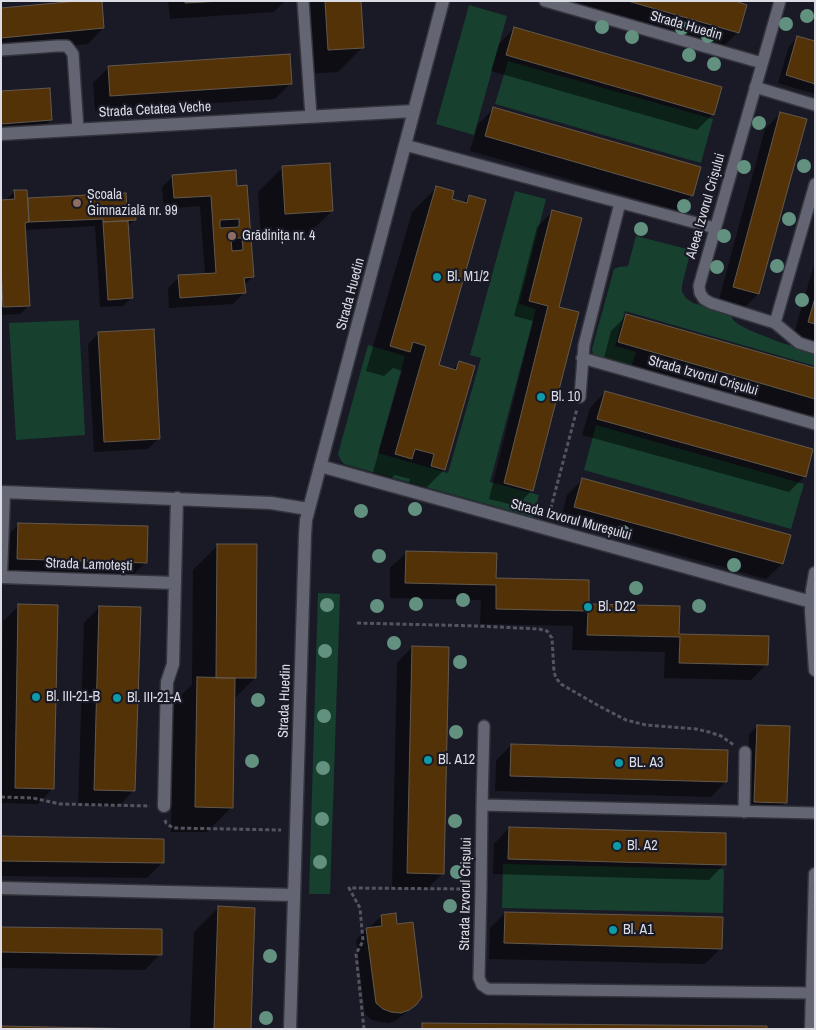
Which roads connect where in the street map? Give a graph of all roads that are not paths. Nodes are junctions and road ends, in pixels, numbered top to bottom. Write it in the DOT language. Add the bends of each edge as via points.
graph roads {
  1 [pos="303,1"];
  2 [pos="443,1"];
  3 [pos="545,1"];
  4 [pos="780,1"];
  5 [pos="1,50"];
  6 [pos="762,62"];
  7 [pos="755,87"];
  8 [pos="815,105"];
  9 [pos="414,111"];
  10 [pos="311,116"];
  11 [pos="78,129"];
  12 [pos="1,134"];
  13 [pos="405,145"];
  14 [pos="815,184"];
  15 [pos="620,203"];
  16 [pos="715,228"];
  17 [pos="775,322"];
  18 [pos="815,348"];
  19 [pos="582,358"];
  20 [pos="580,397"];
  21 [pos="815,424"];
  22 [pos="320,466"];
  23 [pos="177,498"];
  24 [pos="308,509"];
  25 [pos="815,573"];
  26 [pos="1,576"];
  27 [pos="175,583"];
  28 [pos="813,602"];
  29 [pos="815,670"];
  30 [pos="484,726"];
  31 [pos="745,752"];
  32 [pos="482,805"];
  33 [pos="164,806"];
  34 [pos="744,812"];
  35 [pos="815,813"];
  36 [pos="815,874"];
  37 [pos="1,888"];
  38 [pos="294,894"];
  39 [pos="812,993"];
  40 [pos="813,1009"];
  41 [pos="290,1029"];
  42 [pos="811,1029"];
  1 -- 10 [label="lane"];
  2 -- 9 [label="street, Strada Huedin"];
  3 -- 6 [label="lane, Strada Huedin"];
  4 -- 6 [label="lane, Aleea Izvorul Crișului"];
  5 -- 11 [label="lane" via="67,46 74,54"];
  6 -- 7 [label="lane, Aleea Izvorul Crișului"];
  7 -- 8 [label="lane"];
  7 -- 16 [label="lane, Aleea Izvorul Crișului"];
  9 -- 10 [label="street, Strada Cetatea Veche"];
  9 -- 13 [label="street, Strada Huedin"];
  10 -- 11 [label="street, Strada Cetatea Veche"];
  11 -- 12 [label="street, Strada Cetatea Veche"];
  13 -- 15 [label="lane"];
  13 -- 22 [label="street, Strada Huedin"];
  14 -- 17 [label="lane"];
  15 -- 16 [label="lane"];
  15 -- 19 [label="lane"];
  16 -- 17 [label="lane, Aleea Izvorul Crișului" via="698,286 700,293 711,303"];
  17 -- 18 [label="lane, Aleea Izvorul Crișului" via="799,344"];
  19 -- 20 [label="lane"];
  19 -- 21 [label="lane, Strada Izvorul Crișului"];
  22 -- 24 [label="street, Strada Huedin"];
  22 -- 28 [label="street, Strada Izvorul Mureșului"];
  23 -- 24 [label="street" via="271,502"];
  23 -- 26 [label="street" via="4,492"];
  23 -- 27 [label="street"];
  24 -- 38 [label="street, Strada Huedin" via="304,535"];
  25 -- 28 [label="street"];
  26 -- 27 [label="street, Strada Lamotești"];
  27 -- 33 [label="street" via="173,664 167,682"];
  28 -- 29 [label="street"];
  30 -- 32 [label="lane, Strada Izvorul Crișului"];
  31 -- 34 [label="lane"];
  32 -- 34 [label="lane"];
  32 -- 39 [label="lane, Strada Izvorul Crișului" via="479,978 488,989"];
  34 -- 35 [label="lane"];
  36 -- 39 [label="street"];
  37 -- 38 [label="street"];
  38 -- 41 [label="street, Strada Huedin"];
  39 -- 40 [label="street"];
  40 -- 42 [label="street"];
}
